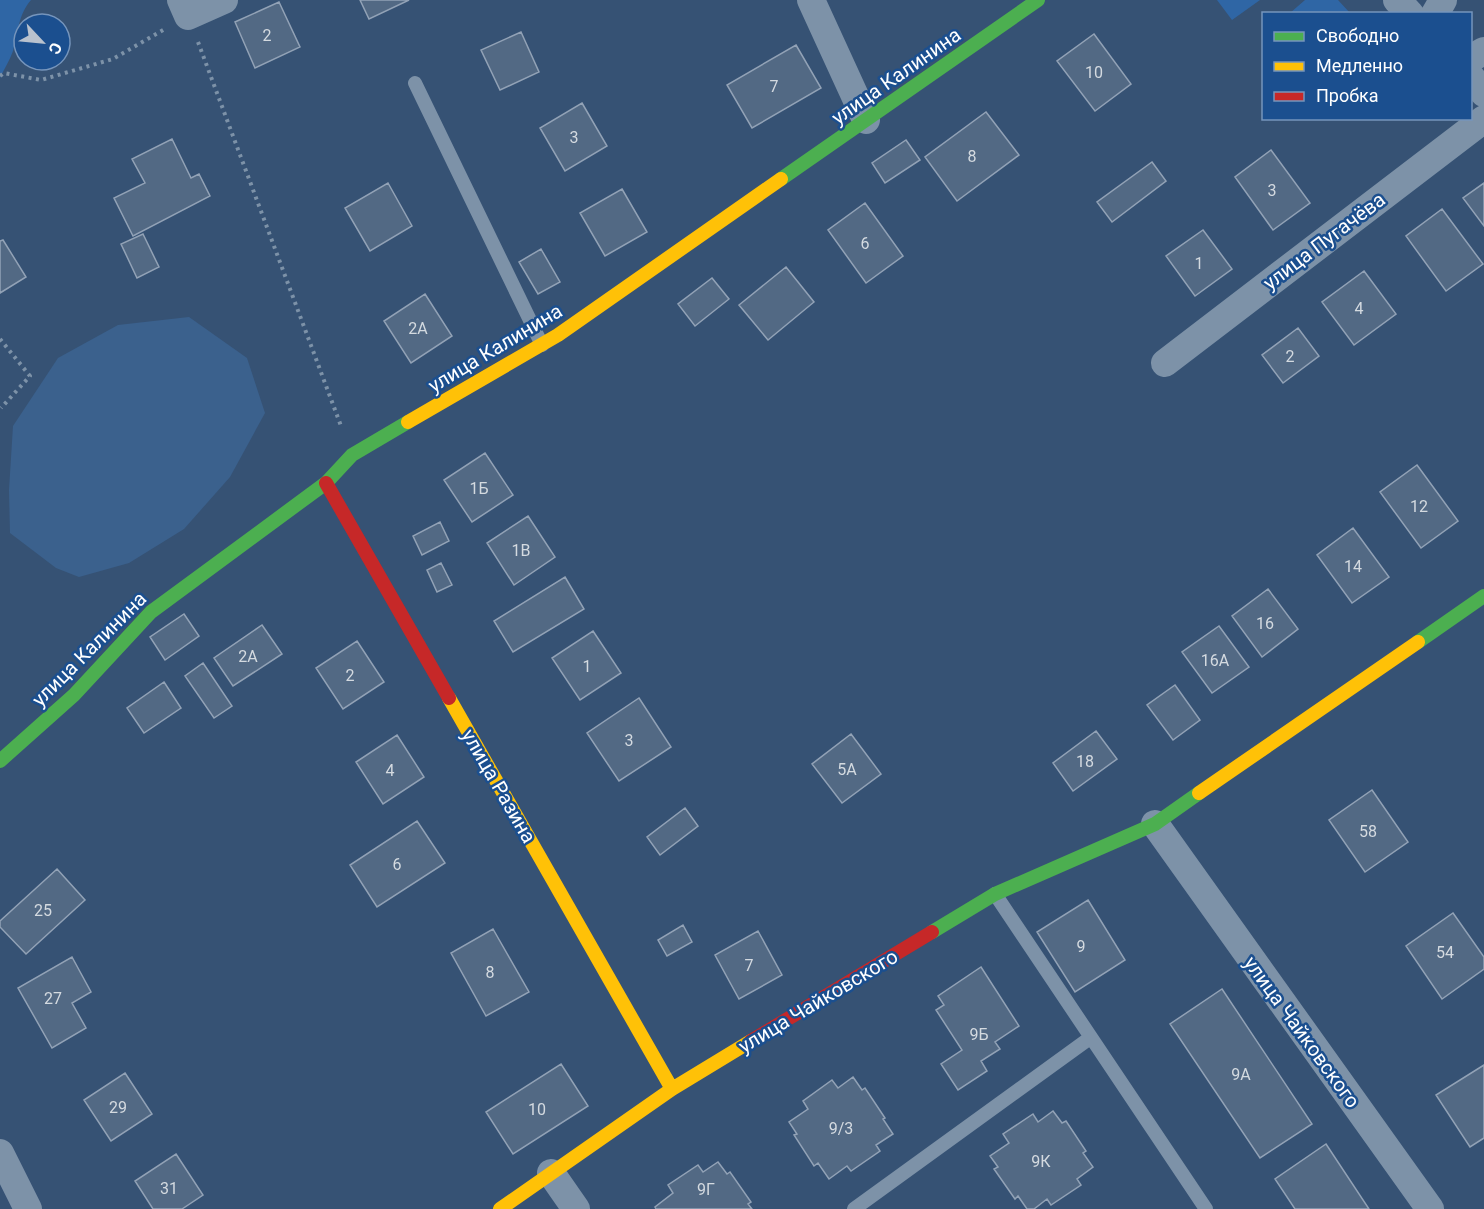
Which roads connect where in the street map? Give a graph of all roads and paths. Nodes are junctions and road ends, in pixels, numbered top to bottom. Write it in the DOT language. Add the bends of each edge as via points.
graph roads {
  1 [pos="224,0"];
  2 [pos="811,0"];
  3 [pos="1038,0"];
  4 [pos="1397,0"];
  5 [pos="184,8"];
  6 [pos="1408,12"];
  7 [pos="0,76"];
  8 [pos="1472,78"];
  9 [pos="415,83"];
  10 [pos="1484,93"];
  11 [pos="1484,119"];
  12 [pos="866,120"];
  13 [pos="0,339"];
  14 [pos="542,345"];
  15 [pos="1165,363"];
  16 [pos="1,408"];
  17 [pos="352,455"];
  18 [pos="326,483"];
  19 [pos="1484,596"];
  20 [pos="0,761"];
  21 [pos="1155,824"];
  22 [pos="995,894"];
  23 [pos="1090,1038"];
  24 [pos="672,1089"];
  25 [pos="0,1153"];
  26 [pos="551,1173"];
  27 [pos="28,1209"];
  28 [pos="500,1209"];
  29 [pos="576,1209"];
  30 [pos="854,1209"];
  31 [pos="1206,1209"];
  32 [pos="1430,1209"];
  1 -- 5 [label="street"];
  2 -- 12 [label="street"];
  3 -- 12 [label="street, улица Калинина"];
  4 -- 6 [label="street"];
  5 -- 7 [label="path" via="113,59 40,80 4,73"];
  5 -- 17 [label="path"];
  8 -- 10 [label="street"];
  9 -- 14 [label="lane"];
  11 -- 15 [label="street, улица Пугачёва"];
  12 -- 14 [label="street, улица Калинина"];
  13 -- 16 [label="path" via="30,376"];
  14 -- 17 [label="street, улица Калинина"];
  17 -- 18 [label="street, улица Калинина"];
  18 -- 20 [label="street, улица Калинина" via="151,612 74,695"];
  18 -- 24 [label="street, улица Разина"];
  19 -- 21 [label="street, улица Чайковского"];
  21 -- 22 [label="street, улица Чайковского"];
  21 -- 32 [label="street, улица Чайковского"];
  22 -- 23 [label="lane"];
  22 -- 24 [label="street, улица Чайковского"];
  23 -- 30 [label="lane"];
  23 -- 31 [label="lane"];
  24 -- 26 [label="street, улица Чайковского"];
  25 -- 27 [label="street"];
  26 -- 28 [label="street, улица Чайковского"];
  26 -- 29 [label="street"];
}
